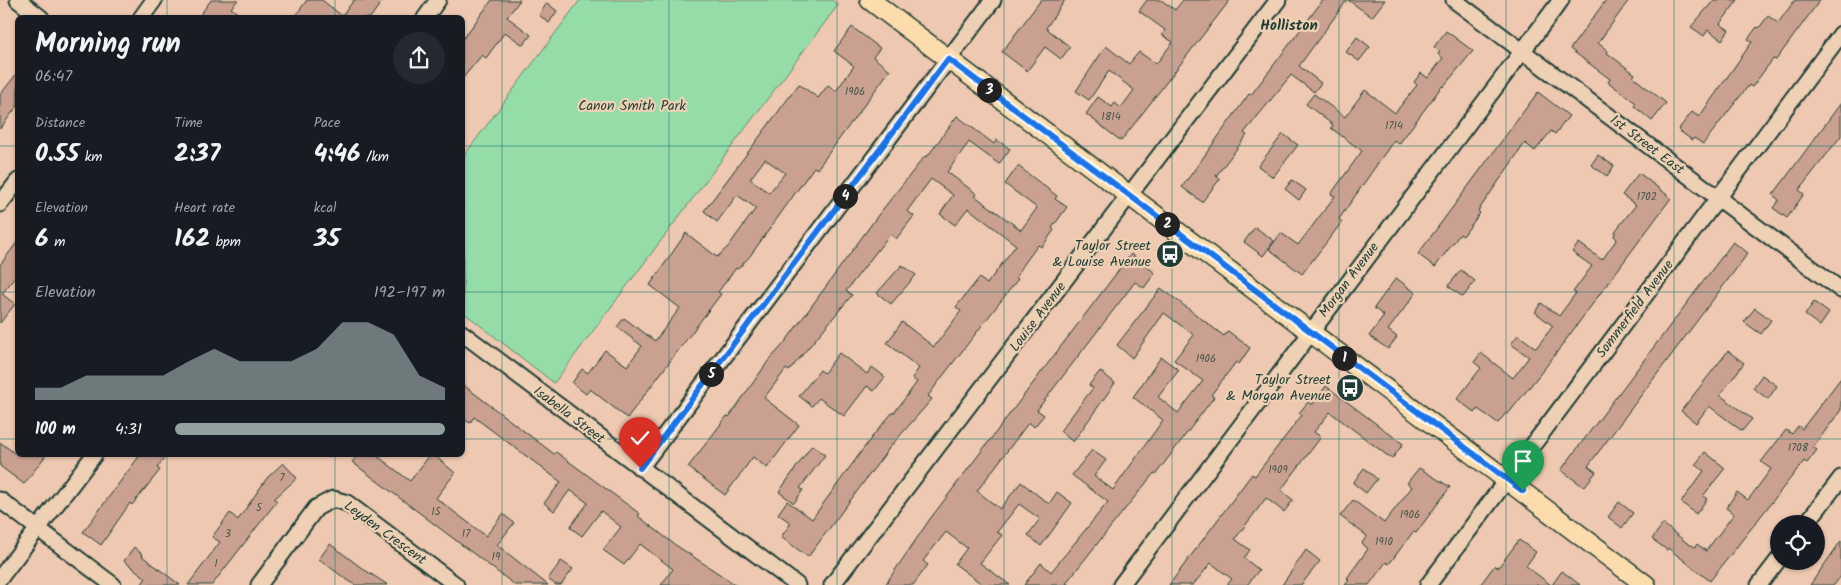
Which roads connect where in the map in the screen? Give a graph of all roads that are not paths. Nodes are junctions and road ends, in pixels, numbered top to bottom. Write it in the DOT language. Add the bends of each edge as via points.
graph roads {
  1 [pos="18,0"];
  2 [pos="154,0"];
  3 [pos="438,0"];
  4 [pos="870,0"];
  5 [pos="993,0"];
  6 [pos="1278,0"];
  7 [pos="1454,0"];
  8 [pos="1561,0"];
  9 [pos="37,15"];
  10 [pos="143,15"];
  11 [pos="427,15"];
  12 [pos="1841,34"];
  13 [pos="1522,52"];
  14 [pos="948,59"];
  15 [pos="15,185"];
  16 [pos="1130,196"];
  17 [pos="1718,198"];
  18 [pos="0,204"];
  19 [pos="1841,290"];
  20 [pos="1310,332"];
  21 [pos="465,335"];
  22 [pos="92,457"];
  23 [pos="640,468"];
  24 [pos="1841,478"];
  25 [pos="1507,479"];
  26 [pos="0,500"];
  27 [pos="1813,515"];
  28 [pos="38,529"];
  29 [pos="1771,570"];
  30 [pos="0,578"];
  31 [pos="113,585"];
  32 [pos="259,585"];
  33 [pos="456,585"];
  34 [pos="797,585"];
  35 [pos="832,585"];
  36 [pos="1121,585"];
  37 [pos="1428,585"];
  38 [pos="1646,585"];
  39 [pos="1759,585"];
  1 -- 9 [label="street"];
  2 -- 10 [label="street"];
  3 -- 11 [label="street"];
  4 -- 14 [label="main road"];
  5 -- 14 [label="street"];
  6 -- 16 [label="street, Louise Avenue"];
  7 -- 13 [label="street, 1st Street East"];
  8 -- 13 [label="street, Morgan Avenue"];
  12 -- 17 [label="street, Sommerfield Avenue"];
  13 -- 17 [label="street, 1st Street East"];
  13 -- 20 [label="street, Morgan Avenue"];
  14 -- 16 [label="main road"];
  14 -- 23 [label="street"];
  15 -- 18 [label="street"];
  16 -- 20 [label="main road"];
  16 -- 35 [label="street, Louise Avenue"];
  17 -- 19 [label="street, 1st Street East"];
  17 -- 25 [label="street, Sommerfield Avenue"];
  20 -- 25 [label="main road"];
  20 -- 36 [label="street, Morgan Avenue"];
  21 -- 23 [label="street, Isabella Street"];
  22 -- 28 [label="street"];
  23 -- 34 [label="street, Isabella Street"];
  24 -- 27 [label="street"];
  25 -- 37 [label="street, Sommerfield Avenue"];
  25 -- 38 [label="main road"];
  26 -- 28 [label="street"];
  28 -- 30 [label="street"];
  28 -- 31 [label="street"];
  29 -- 39 [label="street"];
  32 -- 33 [label="street, Leyden Crescent" via="316,508 333,499 347,503"];
}
